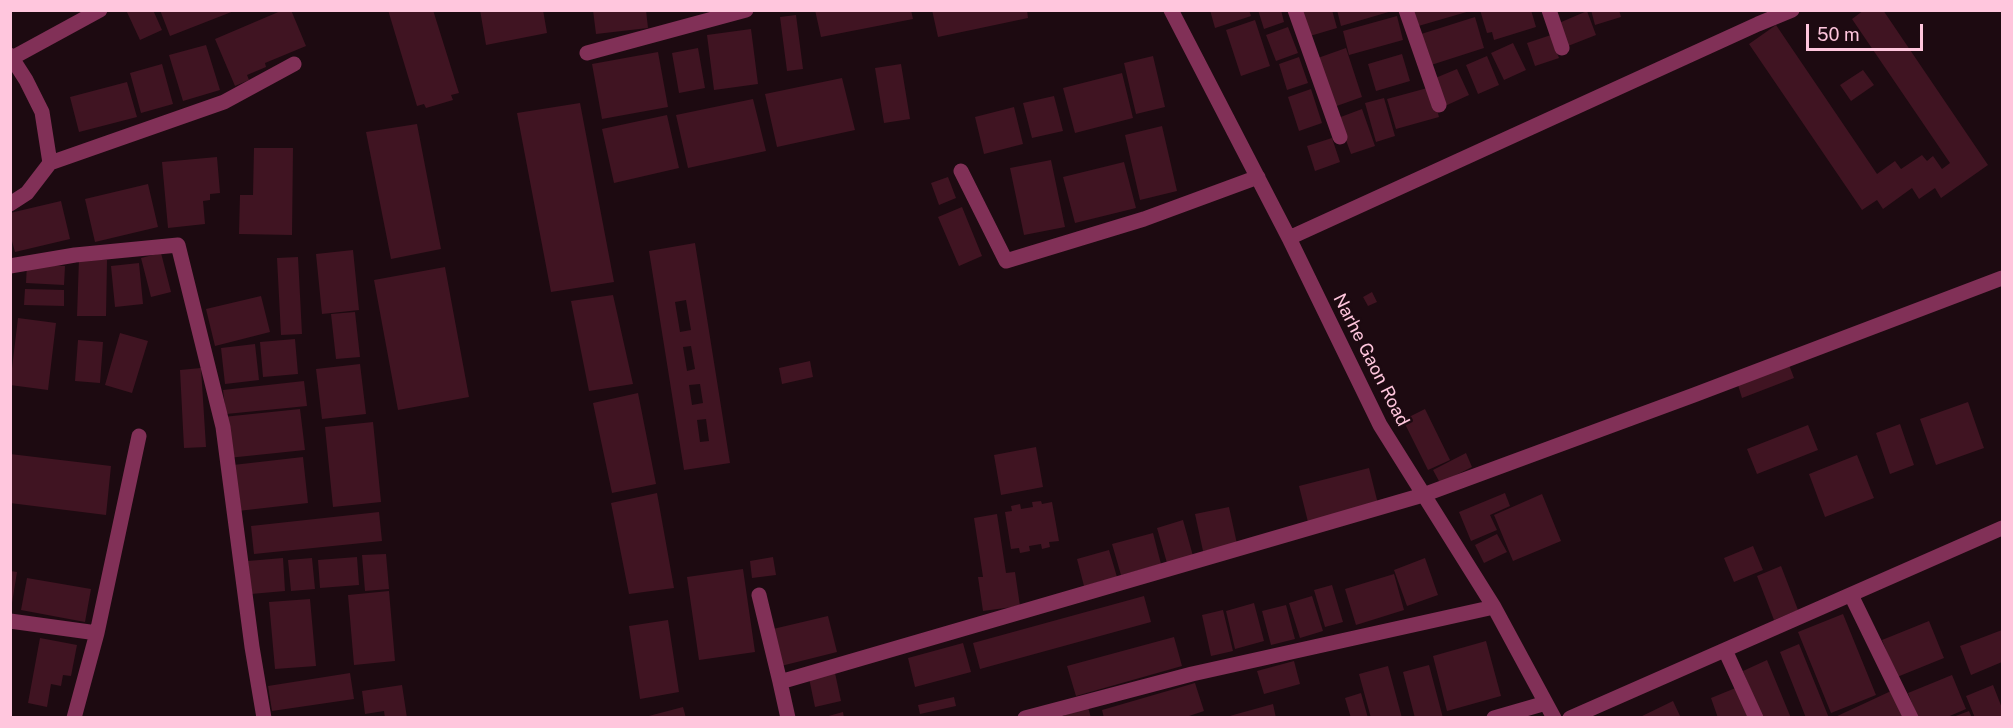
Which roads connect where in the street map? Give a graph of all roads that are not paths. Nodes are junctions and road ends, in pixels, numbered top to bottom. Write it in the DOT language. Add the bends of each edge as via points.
graph roads {
  1 [pos="100,10"];
  2 [pos="746,10"];
  3 [pos="1171,10"];
  4 [pos="1296,10"];
  5 [pos="1406,10"];
  6 [pos="1549,10"];
  7 [pos="1792,10"];
  8 [pos="714,14"];
  9 [pos="1562,48"];
  10 [pos="587,53"];
  11 [pos="12,60"];
  12 [pos="294,64"];
  13 [pos="1439,105"];
  14 [pos="1340,137"];
  15 [pos="50,163"];
  16 [pos="961,171"];
  17 [pos="1258,177"];
  18 [pos="10,204"];
  19 [pos="1289,238"];
  20 [pos="10,266"];
  21 [pos="2002,278"];
  22 [pos="139,436"];
  23 [pos="1423,495"];
  24 [pos="2002,528"];
  25 [pos="759,595"];
  26 [pos="1851,595"];
  27 [pos="1494,607"];
  28 [pos="10,621"];
  29 [pos="96,633"];
  30 [pos="1725,650"];
  31 [pos="780,682"];
  32 [pos="1546,703"];
  33 [pos="74,717"];
  34 [pos="264,717"];
  35 [pos="788,717"];
  36 [pos="1025,717"];
  37 [pos="1494,717"];
  38 [pos="1554,717"];
  39 [pos="1570,717"];
  40 [pos="1755,717"];
  41 [pos="1911,717"];
  1 -- 11 [label="street"];
  2 -- 8 [label="street"];
  3 -- 17 [label="street, Narhe Gaon Road"];
  4 -- 14 [label="street"];
  5 -- 13 [label="street"];
  6 -- 9 [label="street"];
  7 -- 19 [label="street"];
  8 -- 10 [label="street"];
  11 -- 15 [label="street" via="42,112"];
  12 -- 15 [label="street" via="224,102"];
  15 -- 18 [label="street" via="27,193"];
  16 -- 17 [label="street" via="1006,261 1144,219"];
  17 -- 19 [label="street, Narhe Gaon Road"];
  19 -- 23 [label="street, Narhe Gaon Road" via="1380,425"];
  20 -- 34 [label="street" via="178,245 223,427"];
  21 -- 23 [label="street"];
  22 -- 29 [label="street"];
  23 -- 27 [label="street, Narhe Gaon Road"];
  23 -- 31 [label="street"];
  24 -- 26 [label="street"];
  25 -- 31 [label="street"];
  26 -- 30 [label="street"];
  26 -- 41 [label="street"];
  27 -- 32 [label="street, Narhe Gaon Road"];
  27 -- 36 [label="street" via="1192,674"];
  28 -- 29 [label="street"];
  29 -- 33 [label="street"];
  30 -- 39 [label="street"];
  30 -- 40 [label="street"];
  31 -- 35 [label="street"];
  32 -- 37 [label="street"];
  32 -- 38 [label="street, Narhe Gaon Road"];
}
